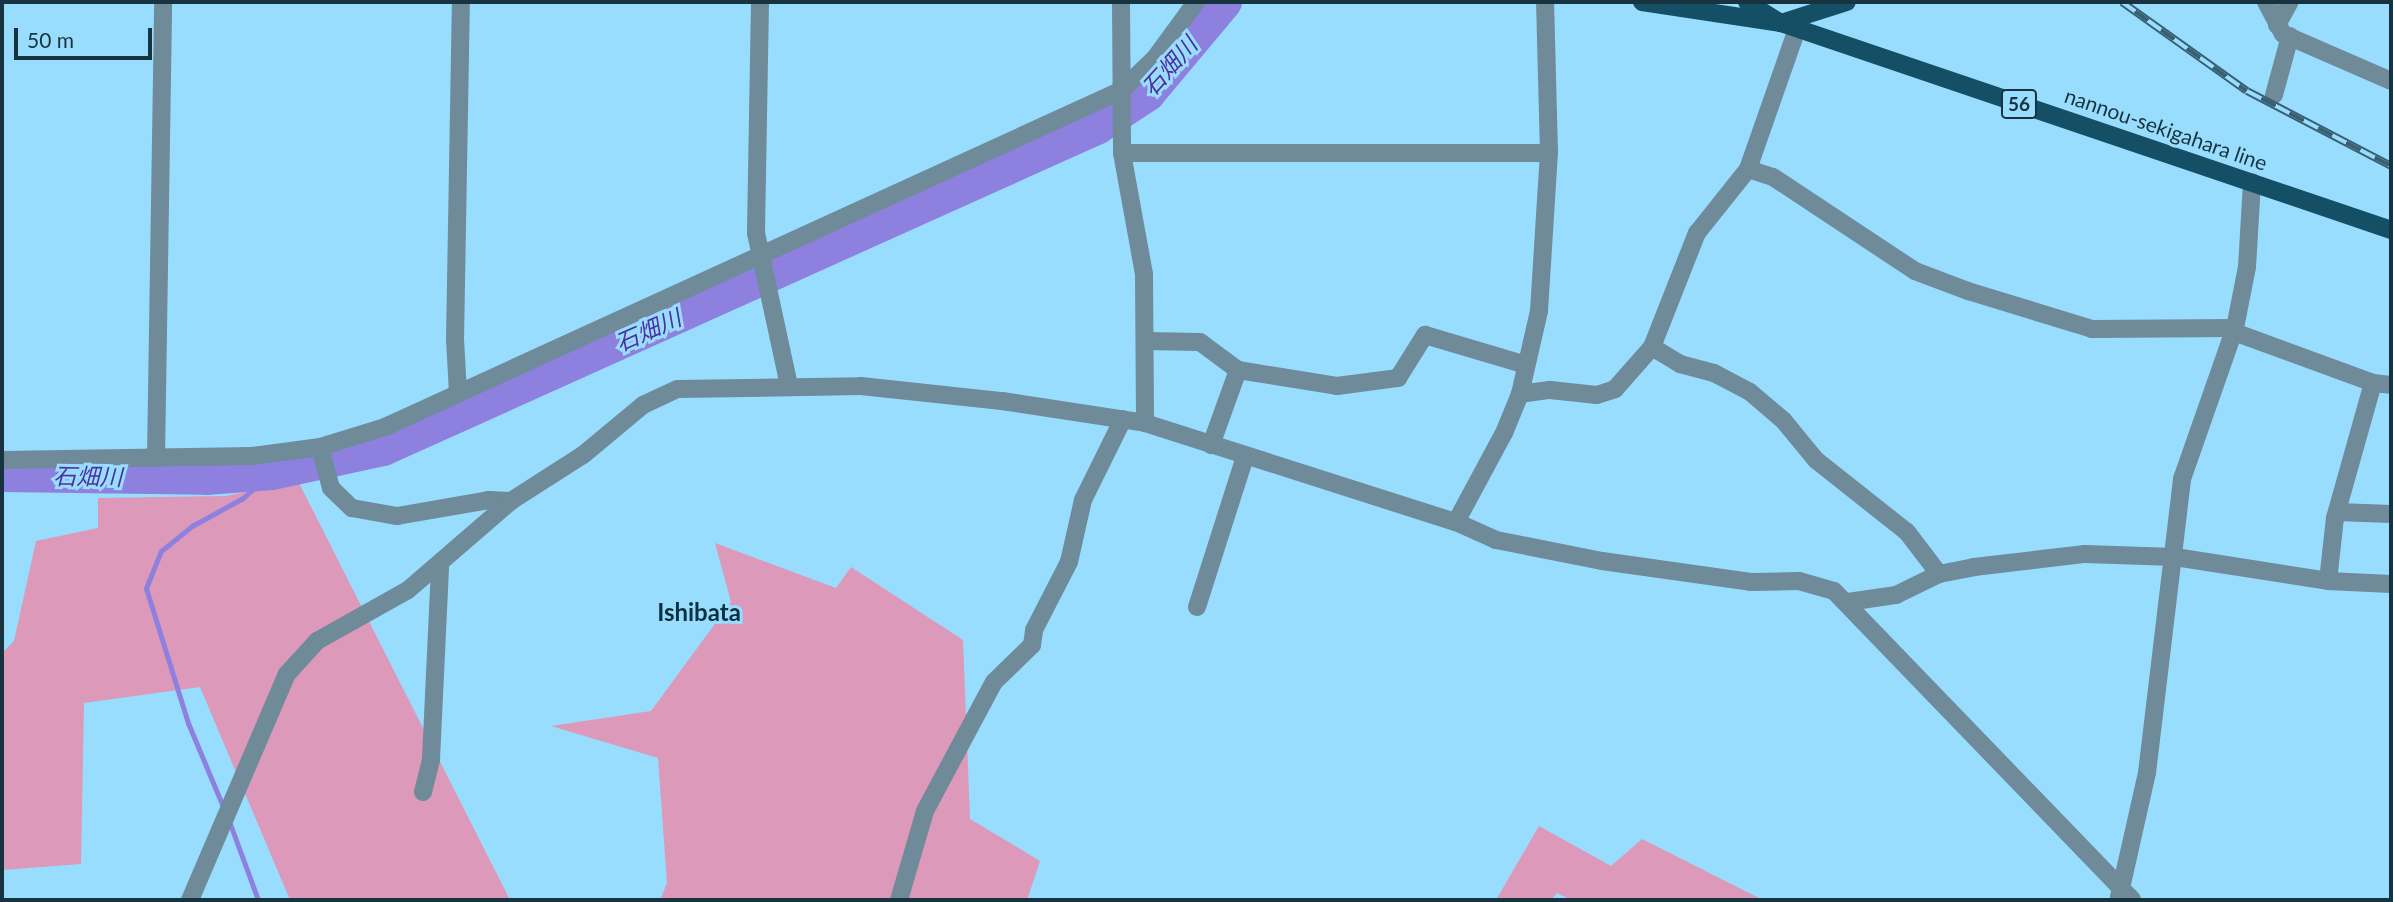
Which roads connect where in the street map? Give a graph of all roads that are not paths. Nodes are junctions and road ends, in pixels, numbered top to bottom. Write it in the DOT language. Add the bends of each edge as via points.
graph roads {
  1 [pos="163,2"];
  2 [pos="461,2"];
  3 [pos="760,2"];
  4 [pos="1121,2"];
  5 [pos="1196,2"];
  6 [pos="1545,2"];
  7 [pos="1642,2"];
  8 [pos="1747,2"];
  9 [pos="1847,2"];
  10 [pos="2266,2"];
  11 [pos="2290,2"];
  12 [pos="1789,26"];
  13 [pos="2283,31"];
  14 [pos="2391,81"];
  15 [pos="1122,94"];
  16 [pos="2274,95"];
  17 [pos="1122,153"];
  18 [pos="1549,153"];
  19 [pos="1748,169"];
  20 [pos="2252,183"];
  21 [pos="2391,230"];
  22 [pos="760,262"];
  23 [pos="2234,330"];
  24 [pos="1146,341"];
  25 [pos="1652,347"];
  26 [pos="1526,365"];
  27 [pos="1238,370"];
  28 [pos="2373,383"];
  29 [pos="2391,385"];
  30 [pos="789,386"];
  31 [pos="458,393"];
  32 [pos="1520,394"];
  33 [pos="1123,419"];
  34 [pos="1145,423"];
  35 [pos="1211,445"];
  36 [pos="320,447"];
  37 [pos="1245,457"];
  38 [pos="156,458"];
  39 [pos="2,460"];
  40 [pos="511,501"];
  41 [pos="2337,512"];
  42 [pos="2391,513"];
  43 [pos="1456,522"];
  44 [pos="2175,558"];
  45 [pos="440,565"];
  46 [pos="1939,574"];
  47 [pos="2328,581"];
  48 [pos="2391,584"];
  49 [pos="1848,602"];
  50 [pos="1197,607"];
  51 [pos="423,792"];
  52 [pos="2124,897"];
  53 [pos="190,900"];
  54 [pos="898,900"];
  1 -- 38 [label="street"];
  2 -- 31 [label="street"];
  3 -- 22 [label="street"];
  4 -- 15 [label="street"];
  5 -- 15 [label="street"];
  6 -- 18 [label="street"];
  7 -- 12 [label="main road, nannou-sekigahara line / 56"];
  8 -- 12 [label="main road"];
  9 -- 12 [label="main road"];
  10 -- 13 [label="street"];
  11 -- 13 [label="street"];
  12 -- 19 [label="street"];
  12 -- 20 [label="main road, nannou-sekigahara line / 56"];
  13 -- 14 [label="street"];
  13 -- 16 [label="street"];
  15 -- 17 [label="street"];
  15 -- 22 [label="street"];
  17 -- 18 [label="street"];
  17 -- 24 [label="street" via="1144,274"];
  18 -- 26 [label="street" via="1545,265"];
  19 -- 23 [label="street" via="1773,177 1915,271 1968,291 2092,329"];
  19 -- 25 [label="street" via="1697,233"];
  20 -- 21 [label="main road, nannou-sekigahara line / 56"];
  20 -- 23 [label="street" via="2247,267"];
  22 -- 30 [label="street"];
  22 -- 31 [label="street"];
  23 -- 28 [label="street"];
  23 -- 44 [label="street" via="2182,479"];
  24 -- 27 [label="street" via="1200,342"];
  24 -- 34 [label="street"];
  25 -- 32 [label="street" via="1615,388 1597,395 1550,390"];
  25 -- 46 [label="street" via="1680,364 1714,373 1750,392 1783,420 1816,460 1908,532"];
  26 -- 27 [label="street" via="1425,335 1398,379 1387,382 1337,386"];
  26 -- 32 [label="street"];
  27 -- 35 [label="street"];
  28 -- 29 [label="street"];
  28 -- 41 [label="street"];
  30 -- 33 [label="street" via="921,391"];
  30 -- 40 [label="street" via="678,390 643,405 583,455"];
  31 -- 36 [label="street" via="385,427"];
  32 -- 43 [label="street"];
  33 -- 34 [label="street"];
  33 -- 54 [label="street" via="1083,500 1069,562 1034,630 1032,645 986,693 925,811"];
  34 -- 35 [label="street"];
  35 -- 37 [label="street"];
  36 -- 38 [label="street" via="252,456"];
  36 -- 40 [label="street" via="331,488 352,508 397,516 488,500"];
  37 -- 43 [label="street"];
  37 -- 50 [label="street"];
  38 -- 39 [label="street"];
  40 -- 45 [label="street"];
  41 -- 42 [label="street"];
  41 -- 47 [label="street"];
  43 -- 49 [label="street" via="1496,540 1602,561 1751,582 1799,581 1834,591"];
  44 -- 46 [label="street" via="2085,554 2019,558"];
  44 -- 47 [label="street"];
  44 -- 52 [label="street" via="2147,773"];
  45 -- 51 [label="street" via="431,759"];
  45 -- 53 [label="street" via="379,609 317,641 299,657 287,674"];
  46 -- 49 [label="street" via="1896,594"];
  47 -- 48 [label="street"];
  49 -- 52 [label="street"];
}
